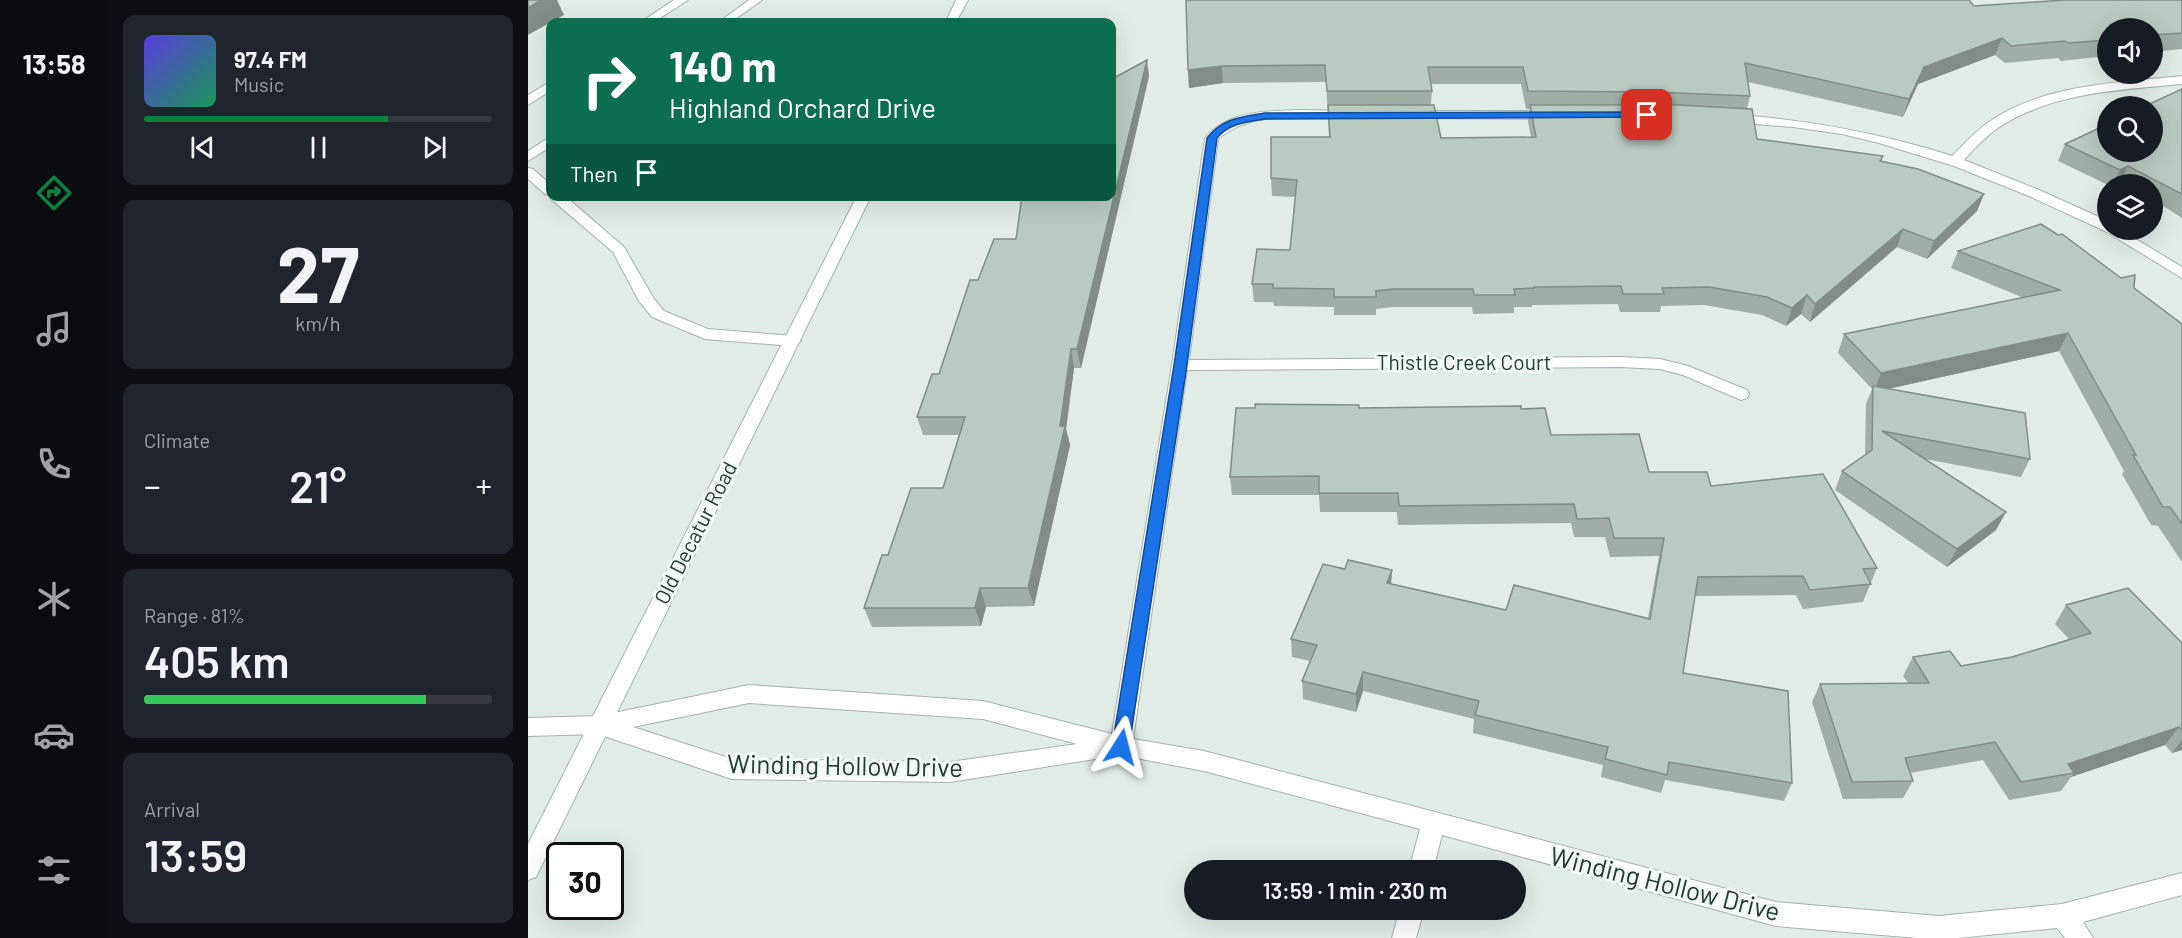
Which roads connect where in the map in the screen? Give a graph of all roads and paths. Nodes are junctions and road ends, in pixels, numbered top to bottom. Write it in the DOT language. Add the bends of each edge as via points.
graph roads {
  1 [pos="682,0"];
  2 [pos="756,0"];
  3 [pos="962,0"];
  4 [pos="654,18"];
  5 [pos="730,18"];
  6 [pos="953,18"];
  7 [pos="2182,80"];
  8 [pos="546,89"];
  9 [pos="528,100"];
  10 [pos="1371,115"];
  11 [pos="1406,115"];
  12 [pos="1569,115"];
  13 [pos="1711,116"];
  14 [pos="546,144"];
  15 [pos="528,157"];
  16 [pos="1955,160"];
  17 [pos="528,172"];
  18 [pos="546,188"];
  19 [pos="562,201"];
  20 [pos="862,201"];
  21 [pos="2097,222"];
  22 [pos="2128,240"];
  23 [pos="2182,273"];
  24 [pos="793,341"];
  25 [pos="1180,365"];
  26 [pos="1741,393"];
  27 [pos="600,725"];
  28 [pos="528,727"];
  29 [pos="1121,747"];
  30 [pos="1433,823"];
  31 [pos="1424,860"];
  32 [pos="528,869"];
  33 [pos="2182,884"];
  34 [pos="2062,916"];
  35 [pos="1409,920"];
  36 [pos="1404,938"];
  37 [pos="2081,938"];
  1 -- 4 [label="street"];
  2 -- 5 [label="street"];
  3 -- 6 [label="street"];
  7 -- 16 [label="street" via="2070,94 2028,107 1992,127"];
  8 -- 9 [label="street"];
  10 -- 25 [label="street" via="1265,116 1229,123 1218,130 1212,138"];
  11 -- 12 [label="street"];
  13 -- 16 [label="street" via="1803,124 1880,139"];
  14 -- 15 [label="street"];
  16 -- 21 [label="street"];
  17 -- 18 [label="street"];
  19 -- 24 [label="street" via="619,250 658,314 705,334"];
  20 -- 24 [label="street, Old Decatur Road"];
  22 -- 23 [label="street"];
  24 -- 27 [label="street, Old Decatur Road"];
  25 -- 26 [label="street, Thistle Creek Court" via="1621,362 1688,370"];
  25 -- 29 [label="street"];
  27 -- 28 [label="street"];
  27 -- 29 [label="street, Winding Hollow Drive" via="749,694 983,710"];
  27 -- 29 [label="street, Winding Hollow Drive" via="732,769 950,772"];
  27 -- 32 [label="street, Old Decatur Road"];
  29 -- 30 [label="street, Winding Hollow Drive" via="1204,761"];
  30 -- 31 [label="street"];
  30 -- 34 [label="street, Winding Hollow Drive" via="1776,914 1939,928"];
  33 -- 34 [label="street, Winding Hollow Drive"];
  34 -- 37 [label="street"];
  35 -- 36 [label="street"];
}
